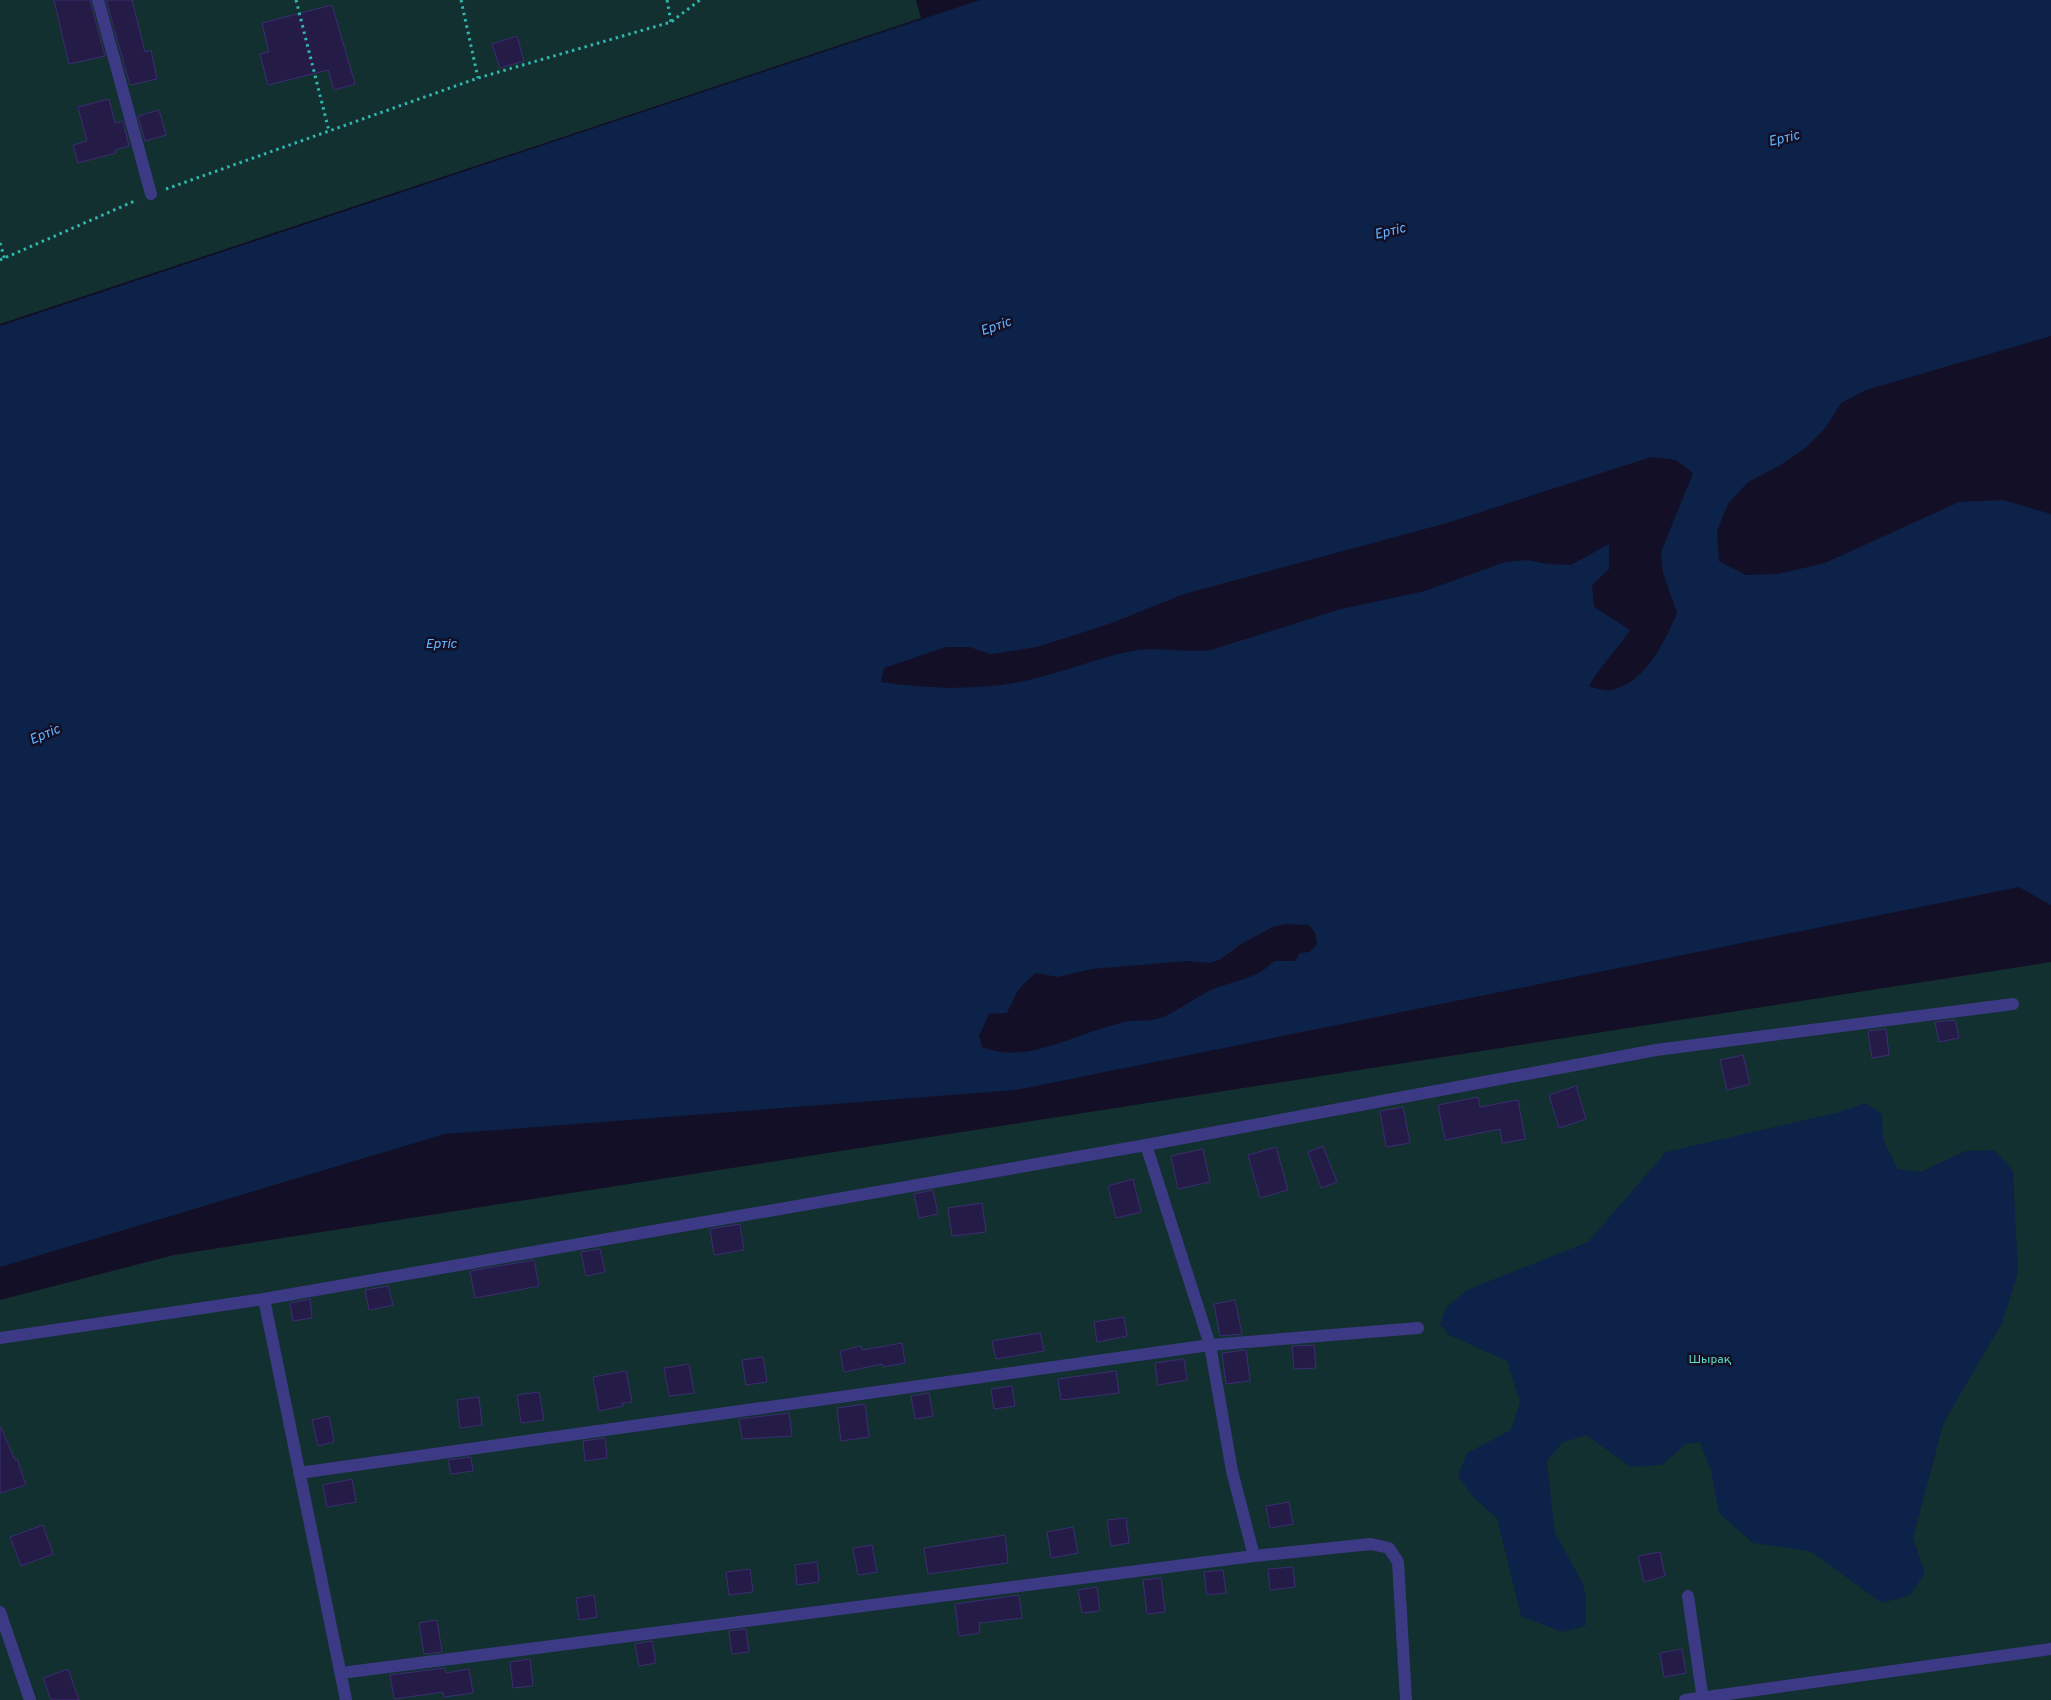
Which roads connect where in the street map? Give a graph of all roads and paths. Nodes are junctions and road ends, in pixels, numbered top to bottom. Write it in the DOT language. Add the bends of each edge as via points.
graph roads {
  1 [pos="98,0"];
  2 [pos="296,0"];
  3 [pos="461,0"];
  4 [pos="667,0"];
  5 [pos="700,0"];
  6 [pos="672,22"];
  7 [pos="478,78"];
  8 [pos="329,131"];
  9 [pos="151,194"];
  10 [pos="0,243"];
  11 [pos="2,260"];
  12 [pos="2013,1004"];
  13 [pos="1146,1145"];
  14 [pos="264,1299"];
  15 [pos="1418,1328"];
  16 [pos="0,1338"];
  17 [pos="1210,1345"];
  18 [pos="299,1472"];
  19 [pos="1254,1556"];
  20 [pos="1688,1596"];
  21 [pos="0,1612"];
  22 [pos="2051,1649"];
  23 [pos="340,1673"];
  24 [pos="1703,1698"];
  25 [pos="30,1700"];
  26 [pos="346,1700"];
  27 [pos="1406,1700"];
  28 [pos="1685,1700"];
  1 -- 9 [label="street"];
  2 -- 8 [label="path"];
  3 -- 7 [label="path"];
  4 -- 6 [label="path"];
  5 -- 6 [label="path"];
  6 -- 7 [label="path"];
  7 -- 8 [label="path"];
  8 -- 9 [label="path"];
  9 -- 11 [label="path"];
  10 -- 11 [label="path"];
  12 -- 13 [label="street" via="1656,1050"];
  13 -- 14 [label="street"];
  13 -- 17 [label="street"];
  14 -- 16 [label="street"];
  14 -- 18 [label="street"];
  15 -- 17 [label="street"];
  17 -- 18 [label="street"];
  17 -- 19 [label="street" via="1232,1471"];
  18 -- 23 [label="street"];
  19 -- 23 [label="street"];
  19 -- 27 [label="street" via="1371,1544 1389,1548 1398,1562"];
  20 -- 24 [label="street"];
  21 -- 25 [label="street"];
  22 -- 24 [label="street"];
  23 -- 26 [label="street"];
  24 -- 28 [label="street"];
}
